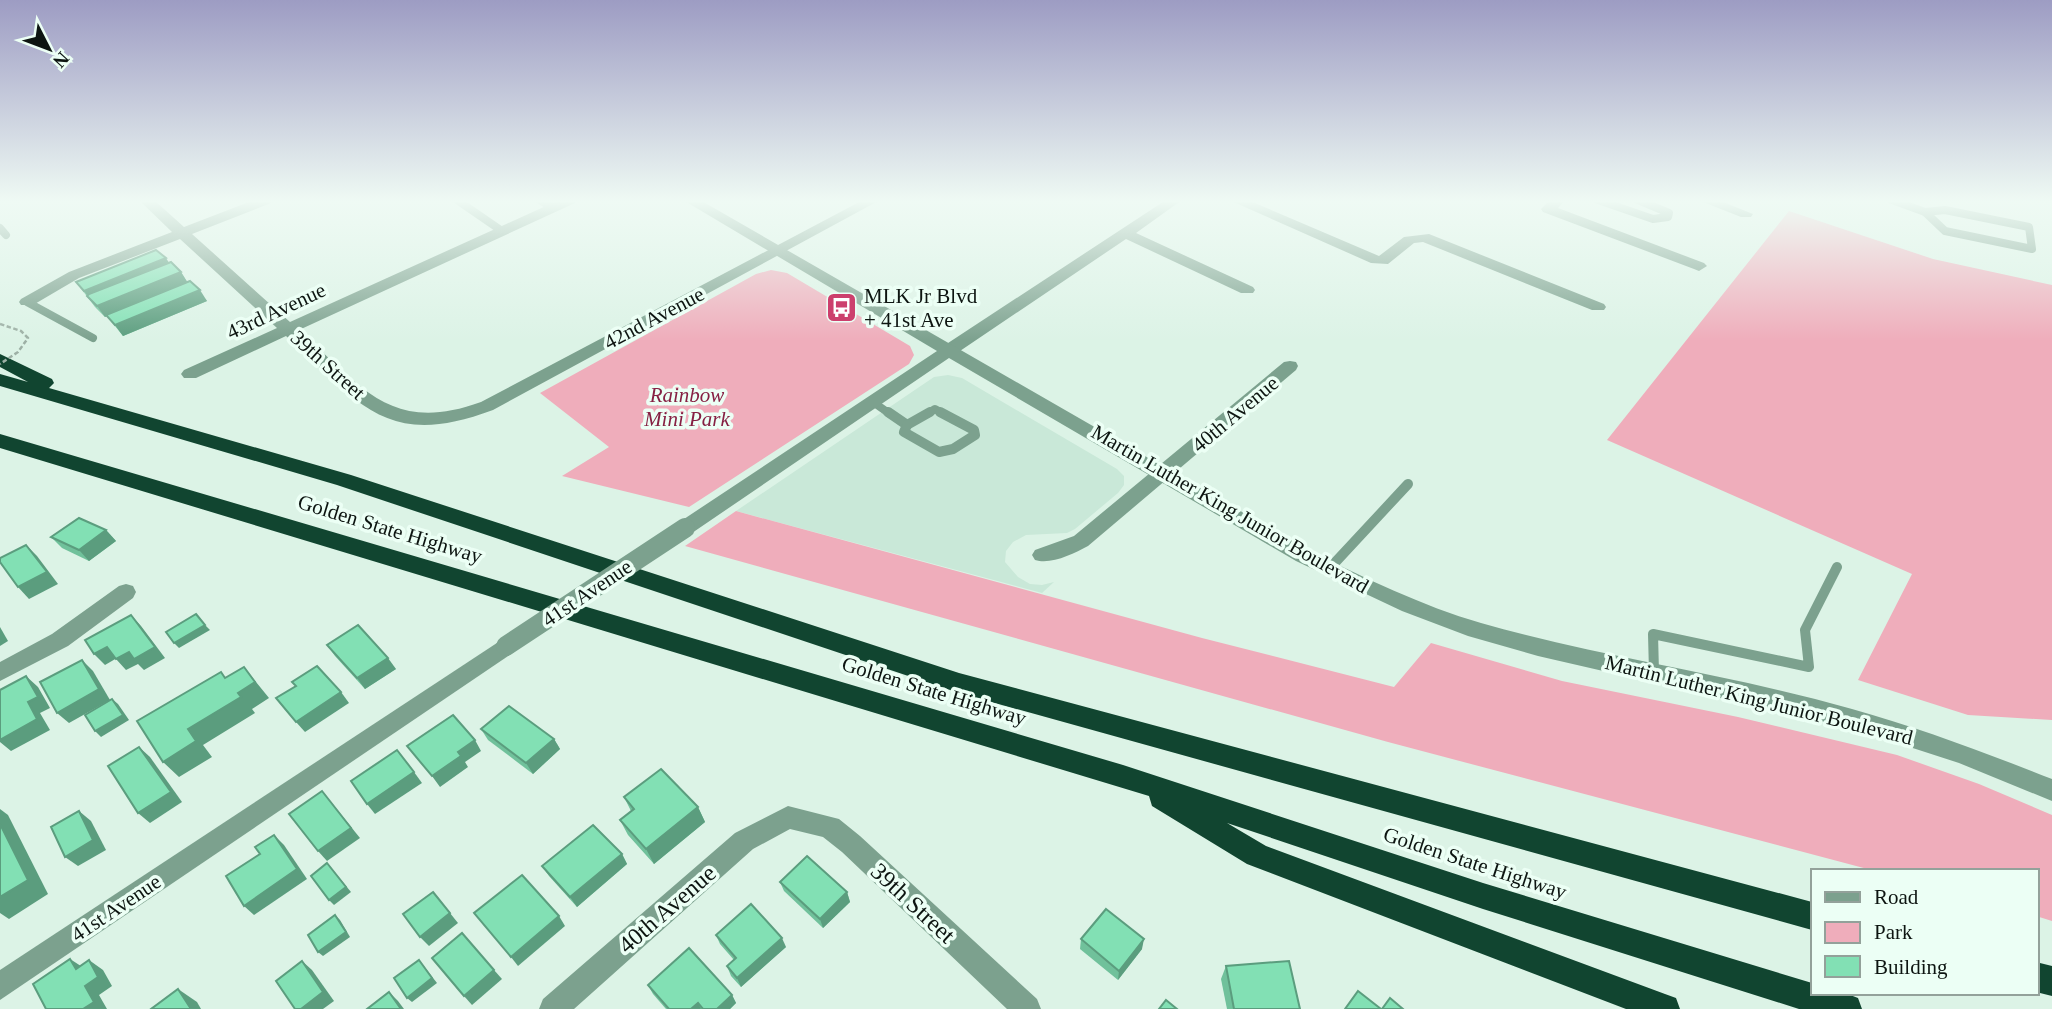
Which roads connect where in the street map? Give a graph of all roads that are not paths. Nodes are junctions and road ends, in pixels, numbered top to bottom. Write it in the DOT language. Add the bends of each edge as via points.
graph roads {
  1 [pos="145,247"];
  2 [pos="197,247"];
  3 [pos="466,247"];
  4 [pos="772,247"];
  5 [pos="786,247"];
  6 [pos="1104,247"];
  7 [pos="1155,247"];
  8 [pos="1346,247"];
  9 [pos="1400,247"];
  10 [pos="1449,247"];
  11 [pos="1649,247"];
  12 [pos="779,251"];
  13 [pos="1699,266"];
  14 [pos="1247,290"];
  15 [pos="27,302"];
  16 [pos="1598,307"];
  17 [pos="287,328"];
  18 [pos="93,338"];
  19 [pos="951,349"];
  20 [pos="0,362"];
  21 [pos="1290,366"];
  22 [pos="190,374"];
  23 [pos="0,380"];
  24 [pos="873,402"];
  25 [pos="94,407"];
  26 [pos="429,421"];
  27 [pos="907,425"];
  28 [pos="0,441"];
  29 [pos="1163,473"];
  30 [pos="1408,484"];
  31 [pos="1042,555"];
  32 [pos="1838,568"];
  33 [pos="1329,569"];
  34 [pos="126,592"];
  35 [pos="0,672"];
  36 [pos="1654,672"];
  37 [pos="1123,776"];
  38 [pos="2052,790"];
  39 [pos="788,817"];
  40 [pos="1811,916"];
  41 [pos="0,986"];
  42 [pos="554,1009"];
  43 [pos="1027,1009"];
  44 [pos="1665,1009"];
  45 [pos="1847,1009"];
  1 -- 15 [label="street" via="74,275"];
  2 -- 17 [label="street, 39th Street"];
  3 -- 17 [label="street, 43rd Avenue"];
  4 -- 12 [label="street, Martin Luther King Junior Boulevard"];
  5 -- 12 [label="street, 42nd Avenue"];
  6 -- 19 [label="street, 41st Avenue"];
  7 -- 14 [label="street"];
  8 -- 9 [label="street" via="1383,261"];
  10 -- 16 [label="street"];
  11 -- 13 [label="street"];
  12 -- 19 [label="street, Martin Luther King Junior Boulevard"];
  12 -- 26 [label="street, 42nd Avenue" via="517,392 457,417"];
  15 -- 18 [label="lane"];
  17 -- 22 [label="street, 43rd Avenue"];
  17 -- 26 [label="street, 39th Street" via="372,405 400,417"];
  19 -- 24 [label="street, 41st Avenue"];
  19 -- 29 [label="street, Martin Luther King Junior Boulevard"];
  20 -- 25 [label="highway"];
  21 -- 29 [label="street, 40th Avenue"];
  23 -- 25 [label="highway, Golden State Highway"];
  24 -- 27 [label="lane"];
  24 -- 41 [label="street, 41st Avenue, bridge"];
  25 -- 40 [label="highway, Golden State Highway" via="344,480 959,683"];
  27 -- 27 [label="lane" via="935,409 974,430 975,435 949,453 939,454 904,432"];
  28 -- 37 [label="highway, Golden State Highway"];
  29 -- 31 [label="street, 40th Avenue" via="1081,541"];
  29 -- 33 [label="street, Martin Luther King Junior Boulevard"];
  30 -- 33 [label="lane"];
  32 -- 36 [label="lane" via="1805,630 1810,667 1653,634"];
  33 -- 36 [label="street, Martin Luther King Junior Boulevard" via="1476,630"];
  34 -- 35 [label="street" via="69,635"];
  36 -- 38 [label="street, Martin Luther King Junior Boulevard" via="1893,730"];
  37 -- 44 [label="highway" via="1257,855"];
  37 -- 45 [label="highway, Golden State Highway" via="1483,896"];
  39 -- 42 [label="street, 40th Avenue" via="744,841"];
  39 -- 43 [label="street, 39th Street" via="830,827"];
}
